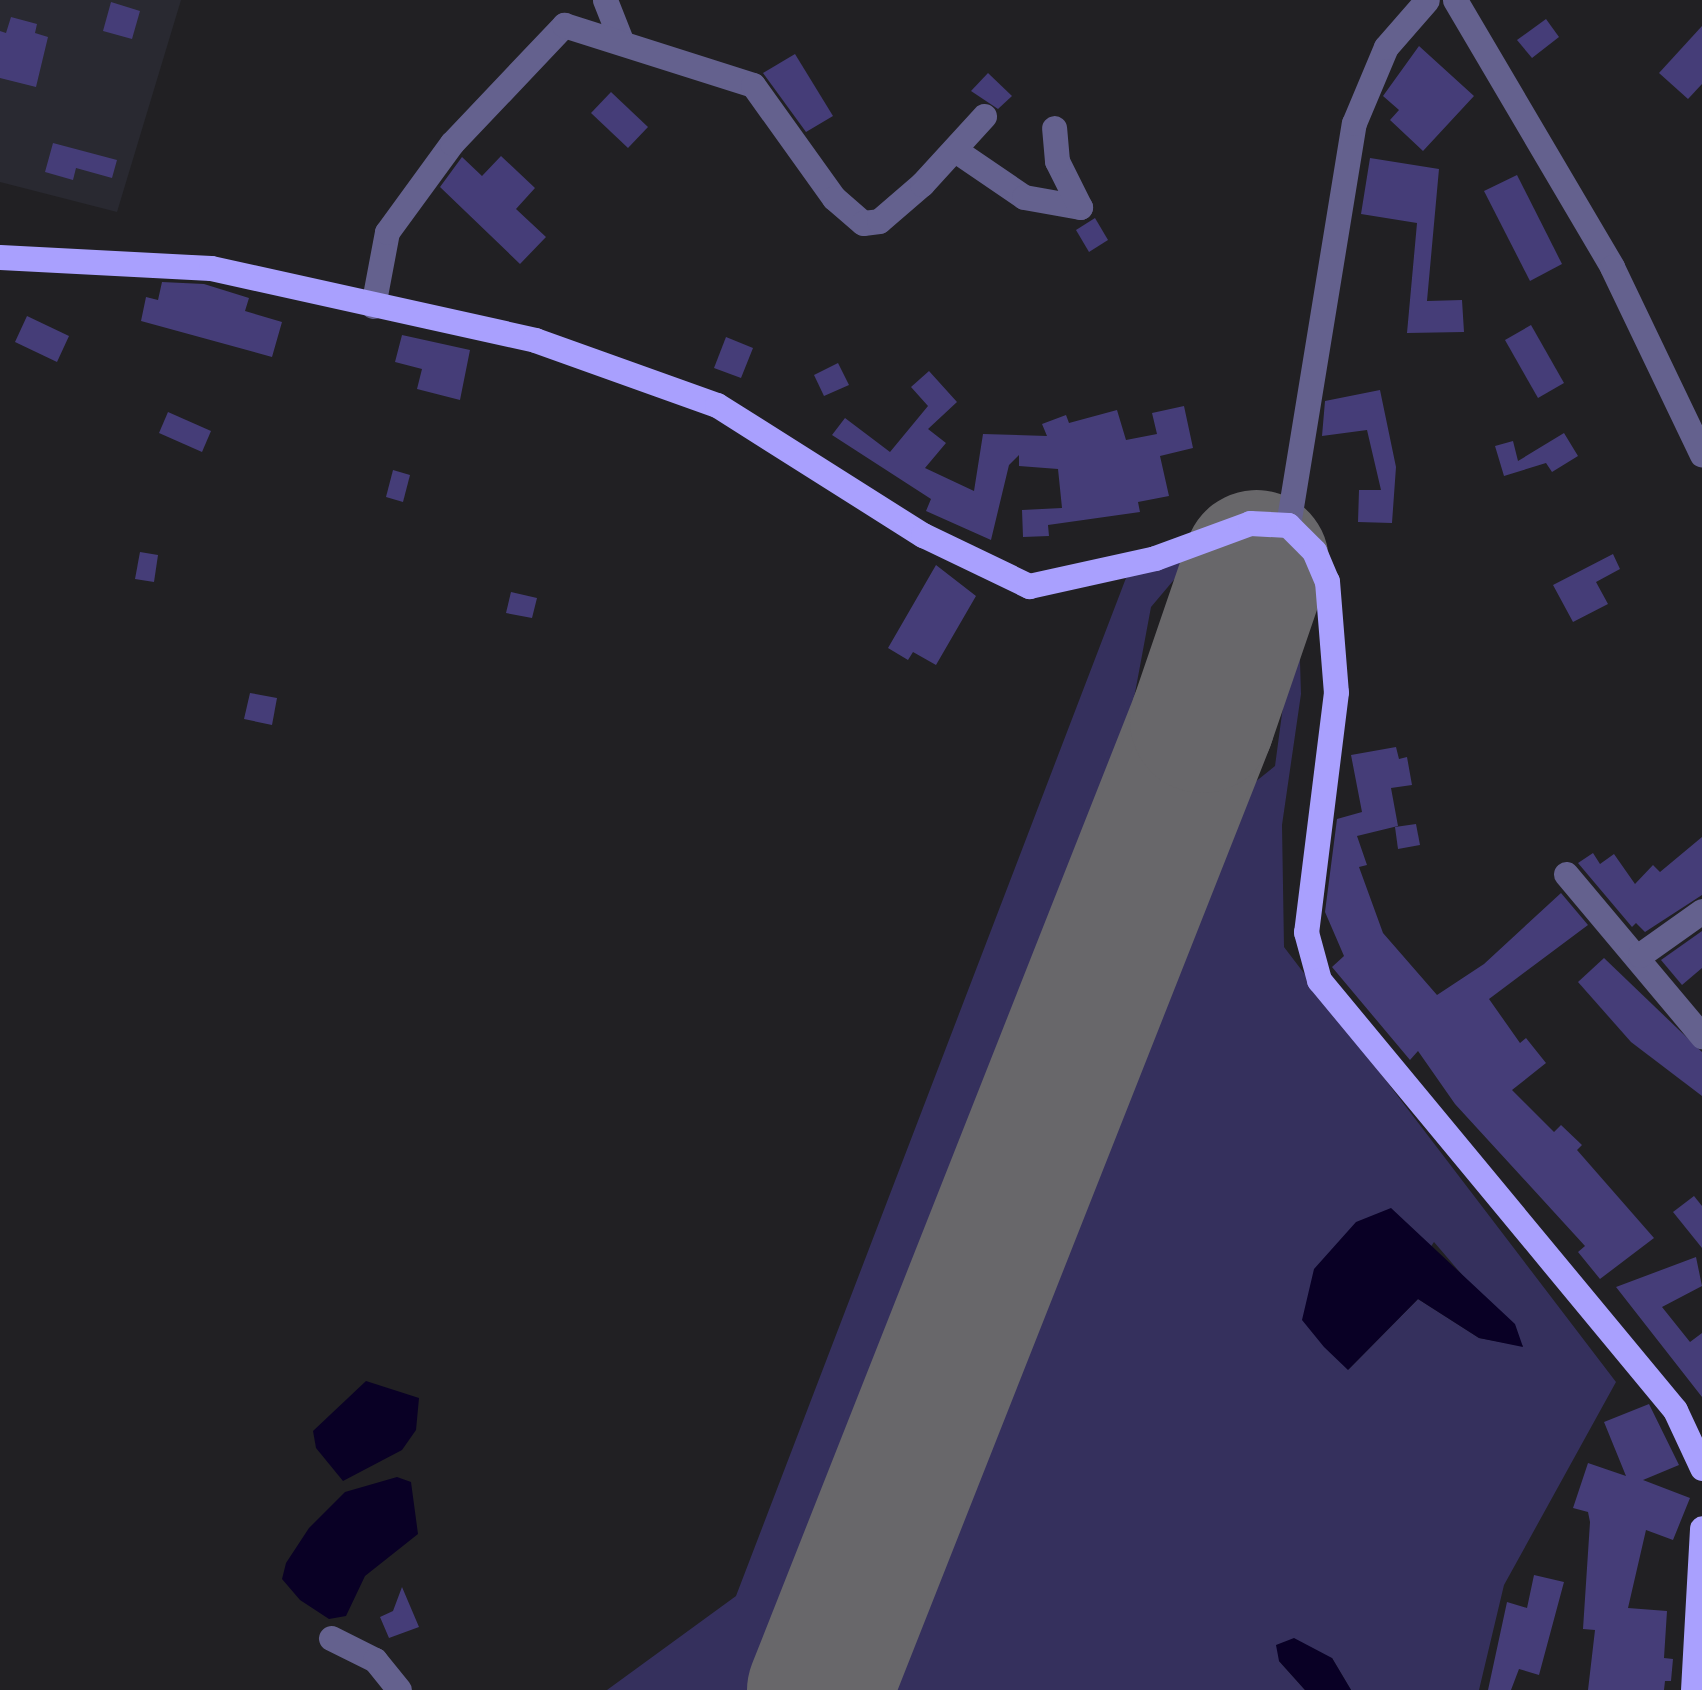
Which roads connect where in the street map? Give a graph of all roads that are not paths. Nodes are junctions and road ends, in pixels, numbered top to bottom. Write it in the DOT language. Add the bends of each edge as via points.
graph roads {
  1 [pos="605,0"];
  2 [pos="1428,0"];
  3 [pos="1455,0"];
  4 [pos="622,43"];
  5 [pos="984,116"];
  6 [pos="1054,128"];
  7 [pos="956,150"];
  8 [pos="0,257"];
  9 [pos="373,306"];
  10 [pos="1702,455"];
  11 [pos="1288,525"];
  12 [pos="1566,874"];
  13 [pos="1702,912"];
  14 [pos="1640,956"];
  15 [pos="1702,1036"];
  16 [pos="1702,1468"];
  17 [pos="1702,1528"];
  18 [pos="331,1638"];
  19 [pos="399,1690"];
  20 [pos="1693,1690"];
  1 -- 4 [label="street"];
  2 -- 11 [label="street" via="1386,47 1354,123"];
  3 -- 10 [label="street" via="1612,267"];
  4 -- 7 [label="street" via="753,85 834,198 863,223 879,221"];
  4 -- 9 [label="street" via="564,25 542,44 452,143 387,232"];
  5 -- 7 [label="street"];
  6 -- 7 [label="street" via="1056,161 1080,207 1024,197"];
  8 -- 9 [label="main road" via="211,268"];
  9 -- 11 [label="main road" via="535,340 718,405 922,535 1029,586 1155,558 1250,523"];
  11 -- 16 [label="main road" via="1314,551 1328,582 1336,692 1306,932 1319,980 1674,1410"];
  12 -- 14 [label="street" via="1605,925"];
  13 -- 14 [label="street"];
  14 -- 15 [label="street"];
  17 -- 20 [label="main road"];
  18 -- 19 [label="street" via="375,1660"];
}
